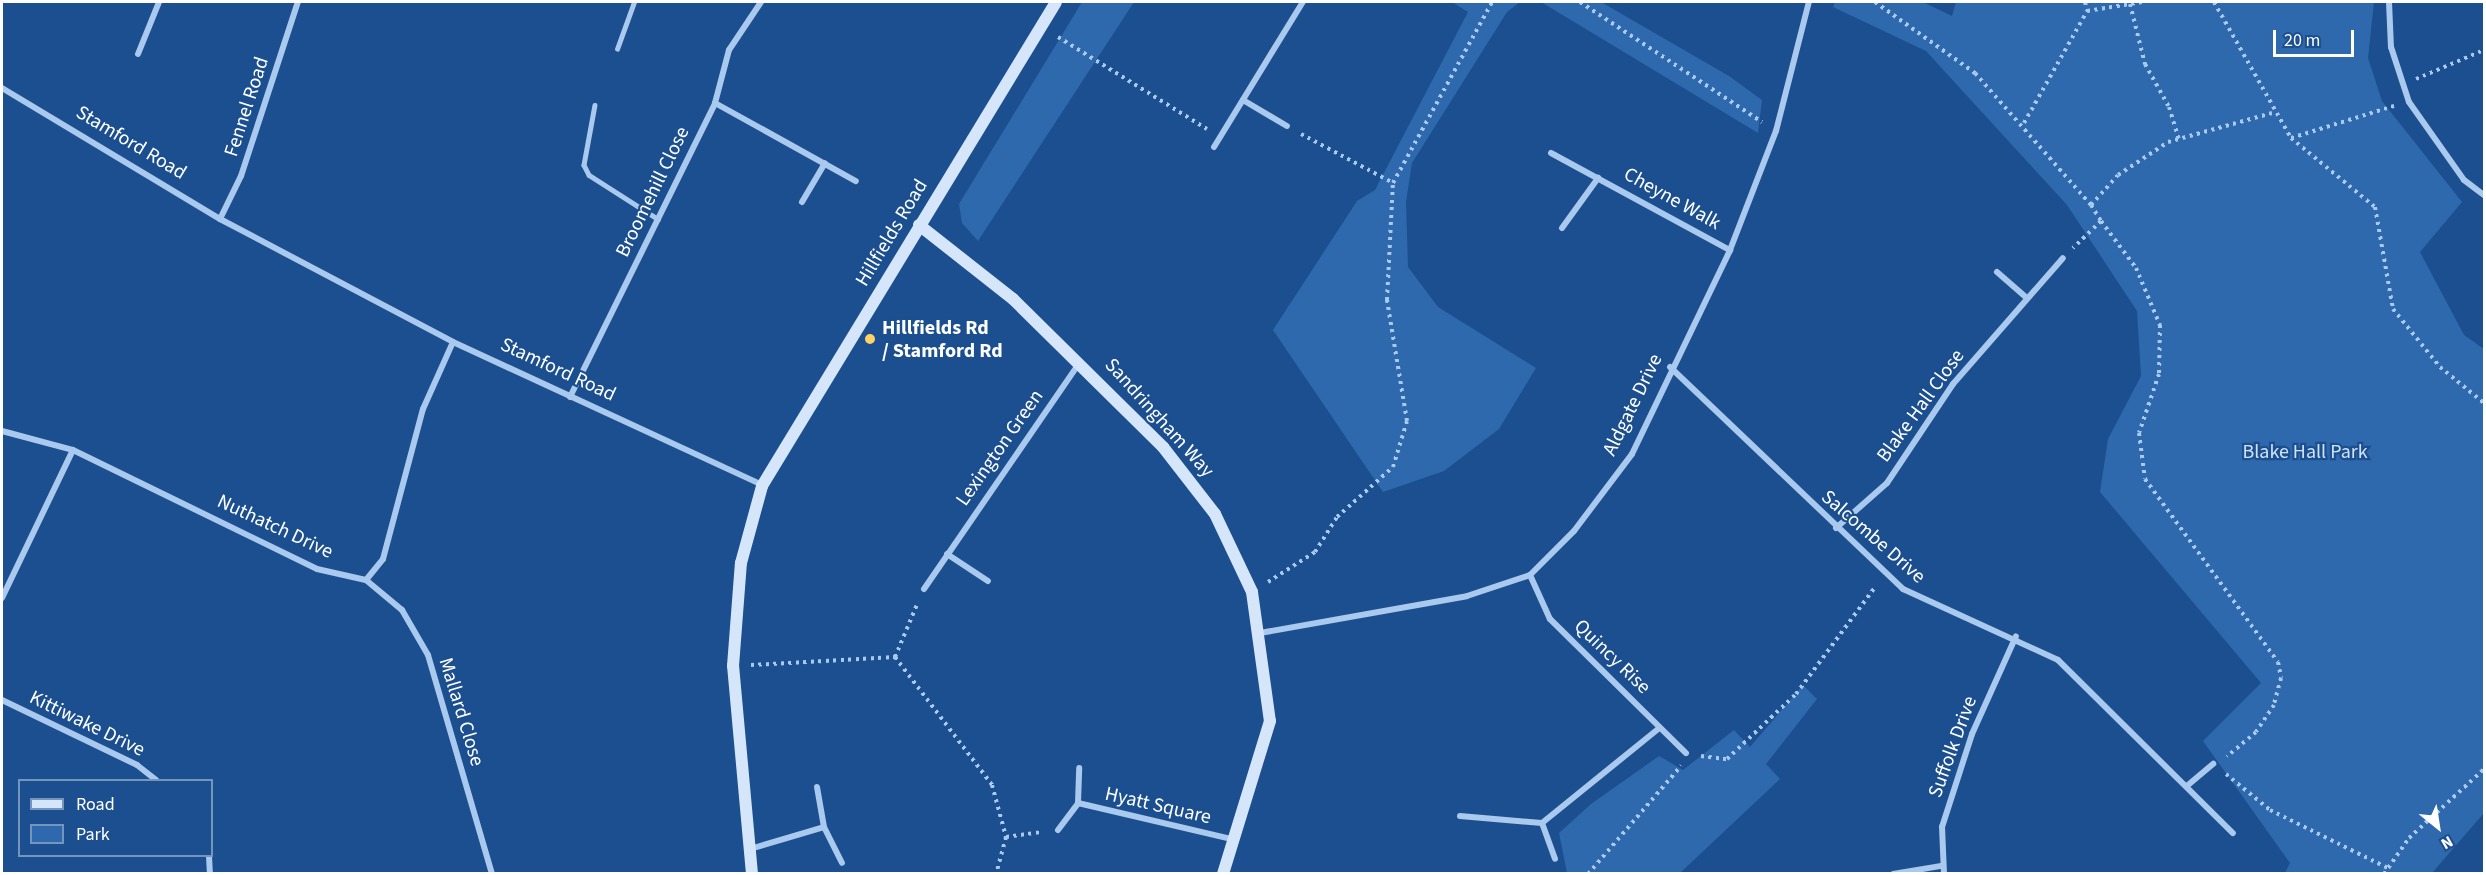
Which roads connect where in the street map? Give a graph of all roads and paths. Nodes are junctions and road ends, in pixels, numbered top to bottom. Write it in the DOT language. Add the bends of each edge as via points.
graph roads {
  1 [pos="159,2"];
  2 [pos="298,2"];
  3 [pos="634,2"];
  4 [pos="761,2"];
  5 [pos="1056,2"];
  6 [pos="1303,2"];
  7 [pos="1492,2"];
  8 [pos="1580,2"];
  9 [pos="1809,2"];
  10 [pos="1875,2"];
  11 [pos="2085,2"];
  12 [pos="2142,2"];
  13 [pos="2214,2"];
  14 [pos="2389,2"];
  15 [pos="2130,4"];
  16 [pos="2087,11"];
  17 [pos="1041,27"];
  18 [pos="618,50"];
  19 [pos="2484,50"];
  20 [pos="138,54"];
  21 [pos="2402,85"];
  22 [pos="2,88"];
  23 [pos="1243,100"];
  24 [pos="2409,102"];
  25 [pos="715,103"];
  26 [pos="595,105"];
  27 [pos="2272,113"];
  28 [pos="2024,123"];
  29 [pos="1287,126"];
  30 [pos="1776,131"];
  31 [pos="1221,137"];
  32 [pos="2179,138"];
  33 [pos="2291,138"];
  34 [pos="1214,147"];
  35 [pos="1551,153"];
  36 [pos="825,163"];
  37 [pos="1599,177"];
  38 [pos="856,181"];
  39 [pos="1393,183"];
  40 [pos="2484,195"];
  41 [pos="802,202"];
  42 [pos="2091,206"];
  43 [pos="220,219"];
  44 [pos="658,219"];
  45 [pos="2101,221"];
  46 [pos="919,225"];
  47 [pos="1562,228"];
  48 [pos="1730,250"];
  49 [pos="2063,258"];
  50 [pos="1997,272"];
  51 [pos="2026,297"];
  52 [pos="453,342"];
  53 [pos="1080,360"];
  54 [pos="1671,367"];
  55 [pos="570,397"];
  56 [pos="2484,403"];
  57 [pos="2,431"];
  58 [pos="73,450"];
  59 [pos="762,486"];
  60 [pos="1836,528"];
  61 [pos="947,554"];
  62 [pos="1886,573"];
  63 [pos="1530,575"];
  64 [pos="366,580"];
  65 [pos="988,581"];
  66 [pos="924,589"];
  67 [pos="1252,592"];
  68 [pos="2,598"];
  69 [pos="1260,633"];
  70 [pos="2016,636"];
  71 [pos="895,657"];
  72 [pos="733,666"];
  73 [pos="2,700"];
  74 [pos="1658,729"];
  75 [pos="1686,753"];
  76 [pos="2213,764"];
  77 [pos="1079,768"];
  78 [pos="2484,769"];
  79 [pos="155,779"];
  80 [pos="2188,785"];
  81 [pos="817,787"];
  82 [pos="1078,803"];
  83 [pos="1460,816"];
  84 [pos="1542,823"];
  85 [pos="824,827"];
  86 [pos="1058,830"];
  87 [pos="2233,833"];
  88 [pos="1006,837"];
  89 [pos="1231,839"];
  90 [pos="749,849"];
  91 [pos="209,857"];
  92 [pos="1555,859"];
  93 [pos="842,863"];
  94 [pos="2388,868"];
  95 [pos="1943,870"];
  96 [pos="210,873"];
  97 [pos="492,873"];
  98 [pos="752,873"];
  99 [pos="996,873"];
  100 [pos="1223,873"];
  101 [pos="1588,873"];
  102 [pos="1893,873"];
  103 [pos="2384,873"];
  1 -- 20 [label="street"];
  2 -- 43 [label="street, Fennel Road" via="241,176"];
  3 -- 18 [label="lane"];
  4 -- 25 [label="street, Broomehill Close" via="729,50"];
  5 -- 17 [label="street, Hillfields Road"];
  6 -- 23 [label="street"];
  7 -- 39 [label="path"];
  8 -- 30 [label="path"];
  9 -- 30 [label="street, Aldgate Drive"];
  10 -- 28 [label="path" via="1975,73"];
  11 -- 16 [label="path"];
  12 -- 15 [label="path"];
  13 -- 27 [label="path"];
  14 -- 21 [label="street" via="2391,47"];
  15 -- 16 [label="path"];
  15 -- 32 [label="path" via="2145,63 2169,107"];
  16 -- 28 [label="path"];
  17 -- 31 [label="path"];
  17 -- 46 [label="street, Hillfields Road"];
  19 -- 21 [label="path"];
  21 -- 24 [label="street"];
  22 -- 43 [label="street, Stamford Road"];
  23 -- 29 [label="street"];
  23 -- 31 [label="street"];
  24 -- 33 [label="path"];
  24 -- 40 [label="street" via="2464,180"];
  25 -- 36 [label="street"];
  25 -- 44 [label="street, Broomehill Close"];
  26 -- 44 [label="lane" via="584,165 588,175"];
  27 -- 32 [label="path"];
  27 -- 33 [label="path"];
  28 -- 42 [label="path"];
  29 -- 39 [label="path"];
  30 -- 48 [label="street, Aldgate Drive"];
  31 -- 34 [label="street"];
  32 -- 42 [label="path" via="2127,168"];
  33 -- 56 [label="path" via="2375,207 2393,309 2440,367"];
  35 -- 37 [label="street, Cheyne Walk"];
  36 -- 38 [label="street"];
  36 -- 41 [label="street"];
  37 -- 47 [label="street, Cheyne Walk"];
  37 -- 48 [label="street, Cheyne Walk"];
  39 -- 67 [label="path" via="1387,300 1407,421 1393,467 1337,517 1315,552"];
  42 -- 45 [label="path"];
  43 -- 52 [label="street, Stamford Road"];
  44 -- 55 [label="street, Broomehill Close"];
  45 -- 49 [label="path"];
  45 -- 76 [label="path" via="2136,268 2160,325 2159,374 2139,433 2145,479 2265,641 2282,678 2274,705 2256,732"];
  46 -- 53 [label="street, Sandringham Way"];
  46 -- 59 [label="street, Hillfields Road"];
  48 -- 54 [label="street, Aldgate Drive"];
  49 -- 51 [label="street, Blake Hall Close"];
  50 -- 51 [label="street"];
  51 -- 60 [label="street, Blake Hall Close" via="1953,384 1887,483"];
  52 -- 55 [label="street, Stamford Road"];
  52 -- 64 [label="street" via="423,409 383,559"];
  53 -- 61 [label="street, Lexington Green"];
  53 -- 67 [label="street, Sandringham Way" via="1196,484"];
  54 -- 60 [label="street, Salcombe Drive"];
  54 -- 63 [label="street, Aldgate Drive" via="1632,454 1574,531"];
  55 -- 59 [label="street, Stamford Road"];
  57 -- 58 [label="street, Nuthatch Drive"];
  58 -- 64 [label="street, Nuthatch Drive" via="317,568"];
  58 -- 68 [label="street"];
  59 -- 72 [label="street" via="741,563"];
  60 -- 62 [label="street, Salcombe Drive"];
  61 -- 65 [label="street"];
  61 -- 66 [label="street, Lexington Green"];
  62 -- 70 [label="street, Salcombe Drive" via="1928,604"];
  62 -- 75 [label="path" via="1796,694 1727,759"];
  63 -- 69 [label="street, Aldgate Drive" via="1455,598"];
  63 -- 74 [label="street, Quincy Rise" via="1550,618"];
  64 -- 97 [label="street, Mallard Close" via="402,610 428,656"];
  66 -- 71 [label="path"];
  67 -- 69 [label="street, Sandringham Way"];
  69 -- 89 [label="street, Sandringham Way" via="1270,721"];
  70 -- 80 [label="street, Salcombe Drive" via="2058,660"];
  70 -- 95 [label="street, Suffolk Drive" via="1972,734 1942,826"];
  71 -- 72 [label="path"];
  71 -- 88 [label="path" via="992,785"];
  72 -- 90 [label="street"];
  73 -- 79 [label="street, Kittiwake Drive" via="137,765"];
  74 -- 75 [label="street, Quincy Rise"];
  74 -- 84 [label="street"];
  75 -- 101 [label="path" via="1675,779"];
  76 -- 80 [label="street"];
  76 -- 94 [label="path" via="2270,810"];
  77 -- 82 [label="street, Hyatt Square"];
  78 -- 94 [label="path" via="2409,838"];
  80 -- 87 [label="street, Salcombe Drive"];
  81 -- 85 [label="street"];
  82 -- 86 [label="street, Hyatt Square"];
  82 -- 89 [label="street, Hyatt Square"];
  83 -- 84 [label="street"];
  84 -- 92 [label="street"];
  85 -- 90 [label="street"];
  85 -- 93 [label="street"];
  86 -- 88 [label="path"];
  88 -- 99 [label="path"];
  89 -- 100 [label="street, Sandringham Way"];
  90 -- 98 [label="street"];
  91 -- 96 [label="street"];
  94 -- 103 [label="path"];
  95 -- 102 [label="street"];
}
